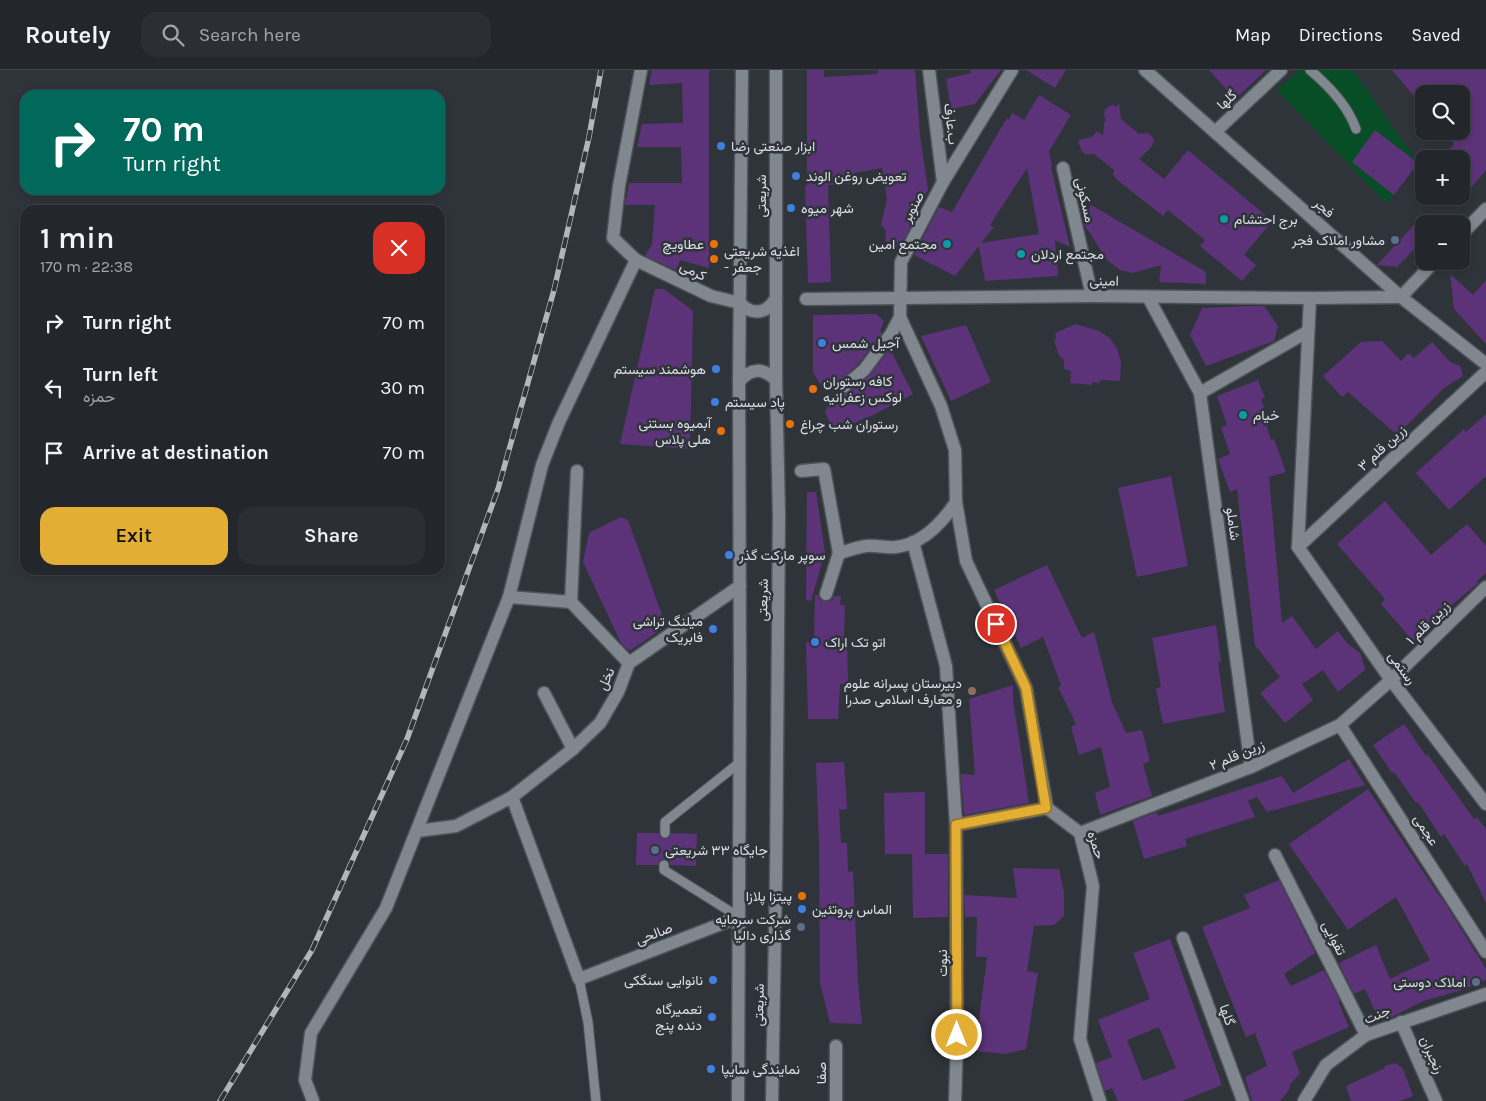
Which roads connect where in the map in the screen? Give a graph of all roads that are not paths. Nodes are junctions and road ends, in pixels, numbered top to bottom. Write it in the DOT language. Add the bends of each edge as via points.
graph roads {
  1 [pos="641,70"];
  2 [pos="742,70"];
  3 [pos="776,70"];
  4 [pos="929,70"];
  5 [pos="1012,70"];
  6 [pos="1145,70"];
  7 [pos="1281,70"];
  8 [pos="1310,70"];
  9 [pos="1356,129"];
  10 [pos="1215,132"];
  11 [pos="1063,168"];
  12 [pos="943,182"];
  13 [pos="1486,209"];
  14 [pos="1470,225"];
  15 [pos="636,260"];
  16 [pos="1426,270"];
  17 [pos="1092,296"];
  18 [pos="1148,297"];
  19 [pos="1401,297"];
  20 [pos="776,298"];
  21 [pos="901,298"];
  22 [pos="1310,298"];
  23 [pos="806,299"];
  24 [pos="740,303"];
  25 [pos="900,317"];
  26 [pos="1307,332"];
  27 [pos="1486,364"];
  28 [pos="1486,372"];
  29 [pos="776,380"];
  30 [pos="738,382"];
  31 [pos="845,386"];
  32 [pos="1200,393"];
  33 [pos="577,471"];
  34 [pos="802,471"];
  35 [pos="956,502"];
  36 [pos="913,542"];
  37 [pos="1298,547"];
  38 [pos="839,553"];
  39 [pos="740,586"];
  40 [pos="1486,587"];
  41 [pos="826,594"];
  42 [pos="509,598"];
  43 [pos="572,602"];
  44 [pos="629,663"];
  45 [pos="1391,680"];
  46 [pos="544,693"];
  47 [pos="1340,725"];
  48 [pos="573,749"];
  49 [pos="739,763"];
  50 [pos="1251,767"];
  51 [pos="512,797"];
  52 [pos="1486,804"];
  53 [pos="1046,808"];
  54 [pos="956,825"];
  55 [pos="417,831"];
  56 [pos="665,833"];
  57 [pos="1080,833"];
  58 [pos="1275,855"];
  59 [pos="664,865"];
  60 [pos="739,917"];
  61 [pos="1183,938"];
  62 [pos="1486,952"];
  63 [pos="579,979"];
  64 [pos="1486,994"];
  65 [pos="1401,1022"];
  66 [pos="1366,1035"];
  67 [pos="836,1046"];
  68 [pos="313,1101"];
  69 [pos="596,1101"];
  70 [pos="738,1101"];
  71 [pos="772,1101"];
  72 [pos="836,1101"];
  73 [pos="955,1101"];
  74 [pos="1100,1101"];
  75 [pos="1243,1101"];
  76 [pos="1304,1101"];
  77 [pos="1436,1101"];
  1 -- 15 [label="street, کرمی" via="619,186 613,238"];
  2 -- 24 [label="street, شریعتی"];
  3 -- 20 [label="street, شریعتی"];
  4 -- 12 [label="street, ب.عارف"];
  5 -- 12 [label="street, صنوبر"];
  6 -- 10 [label="street, فجر"];
  7 -- 10 [label="street, گلها"];
  8 -- 9 [label="lane" via="1351,115"];
  10 -- 19 [label="street, فجر"];
  11 -- 17 [label="street, مسکونی"];
  12 -- 21 [label="street, صنوبر" via="902,262"];
  13 -- 14 [label="street"];
  15 -- 24 [label="street, کرمی" via="711,296"];
  15 -- 42 [label="street" via="558,422 542,465"];
  16 -- 19 [label="street"];
  17 -- 18 [label="street, امینی"];
  17 -- 21 [label="street, امینی"];
  18 -- 22 [label="street, امینی"];
  18 -- 32 [label="street, شاملو"];
  19 -- 22 [label="street, امینی"];
  19 -- 27 [label="street, فجر"];
  20 -- 24 [label="street, کرمی" via="760,312 752,312"];
  20 -- 29 [label="street, شریعتی"];
  21 -- 23 [label="street, امینی"];
  21 -- 25 [label="street, صنوبر"];
  22 -- 26 [label="street"];
  24 -- 30 [label="street, شریعتی"];
  25 -- 31 [label="street, صنوبر" via="864,370"];
  25 -- 35 [label="street" via="941,406 955,450"];
  26 -- 32 [label="street"];
  26 -- 37 [label="street"];
  28 -- 37 [label="street, زرین قلم ۳"];
  29 -- 30 [label="street" via="761,370 744,375"];
  29 -- 71 [label="street, شریعتی" via="779,515"];
  30 -- 39 [label="street, شریعتی"];
  32 -- 50 [label="street, شاملو"];
  33 -- 43 [label="street"];
  34 -- 38 [label="street" via="824,469"];
  35 -- 36 [label="street" via="929,533"];
  35 -- 53 [label="street" via="966,561 1026,688"];
  36 -- 38 [label="street" via="882,548 866,546"];
  36 -- 54 [label="street, نبوت" via="946,666"];
  37 -- 45 [label="street, رستمی"];
  38 -- 41 [label="street"];
  39 -- 44 [label="street, نخل"];
  39 -- 49 [label="street, شریعتی"];
  40 -- 45 [label="street, زرین قلم ۱"];
  42 -- 43 [label="street"];
  42 -- 55 [label="street"];
  43 -- 44 [label="street"];
  44 -- 48 [label="street, نخل" via="618,692 600,723"];
  45 -- 47 [label="street, زرین قلم ۲"];
  45 -- 52 [label="street, رستمی"];
  46 -- 48 [label="street"];
  47 -- 50 [label="street, زرین قلم ۲"];
  47 -- 62 [label="street, عجمی"];
  48 -- 51 [label="street, نخل"];
  49 -- 56 [label="lane" via="665,822"];
  49 -- 60 [label="street, شریعتی"];
  50 -- 57 [label="street, زرین قلم ۲"];
  51 -- 55 [label="street, نخل" via="456,826"];
  51 -- 63 [label="street"];
  53 -- 54 [label="street"];
  53 -- 57 [label="street, حمزه"];
  54 -- 73 [label="street, نبوت"];
  55 -- 68 [label="street" via="386,908 311,1033 305,1080"];
  57 -- 74 [label="street, حمزه" via="1092,886 1080,1039"];
  58 -- 66 [label="street, تقوایی"];
  59 -- 60 [label="lane" via="664,870"];
  60 -- 63 [label="street, صالحی"];
  60 -- 70 [label="street, شریعتی"];
  61 -- 75 [label="street, گلها"];
  63 -- 69 [label="lane" via="588,1022"];
  64 -- 65 [label="street, جنت"];
  65 -- 66 [label="street, جنت"];
  65 -- 77 [label="street, رنجبران"];
  66 -- 76 [label="street, جنت" via="1326,1065"];
  67 -- 72 [label="street, صفا"];
}
